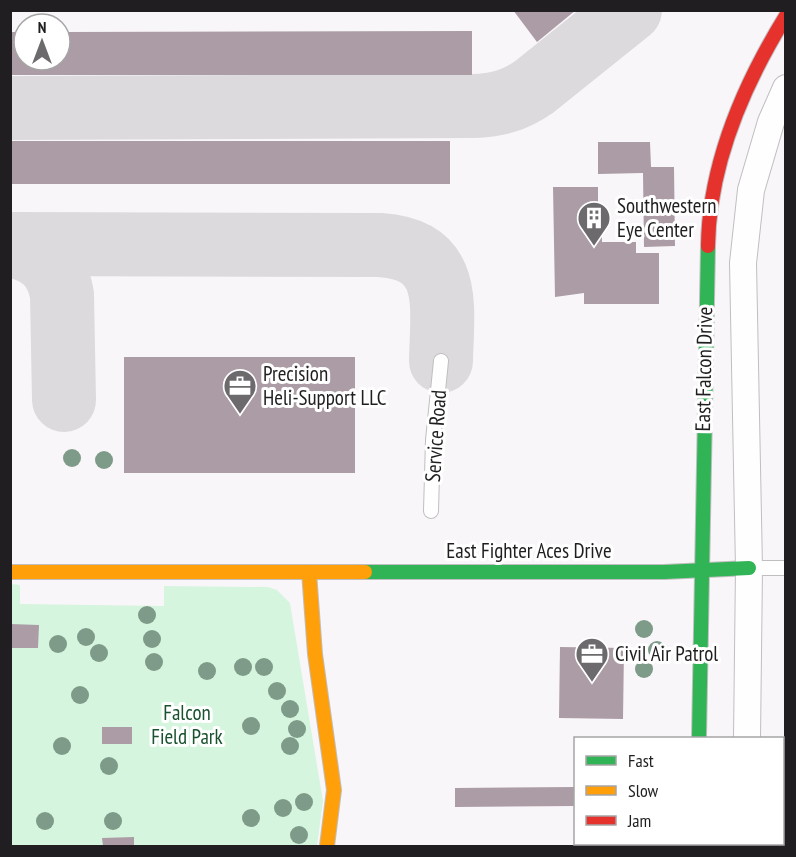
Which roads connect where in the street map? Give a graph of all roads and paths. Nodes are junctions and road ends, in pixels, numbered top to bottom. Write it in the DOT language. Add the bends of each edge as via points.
graph roads {
  1 [pos="786,16"];
  2 [pos="786,88"];
  3 [pos="441,361"];
  4 [pos="431,511"];
  5 [pos="701,568"];
  6 [pos="749,568"];
  7 [pos="786,568"];
  8 [pos="10,572"];
  9 [pos="309,572"];
  10 [pos="699,737"];
  11 [pos="747,737"];
  12 [pos="327,846"];
  1 -- 5 [label="street, East Falcon Drive" via="764,51 733,120 712,202 706,276"];
  2 -- 6 [label="street, East Falcon Drive" via="760,158 743,263"];
  3 -- 4 [label="lane, Service Road"];
  5 -- 6 [label="street, East Fighter Aces Drive"];
  5 -- 9 [label="street, East Fighter Aces Drive" via="664,572"];
  5 -- 10 [label="street, East Falcon Drive"];
  6 -- 7 [label="lane"];
  6 -- 11 [label="street, East Falcon Drive"];
  8 -- 9 [label="street, East Fighter Aces Drive"];
  9 -- 12 [label="street" via="315,654 334,790"];
}
